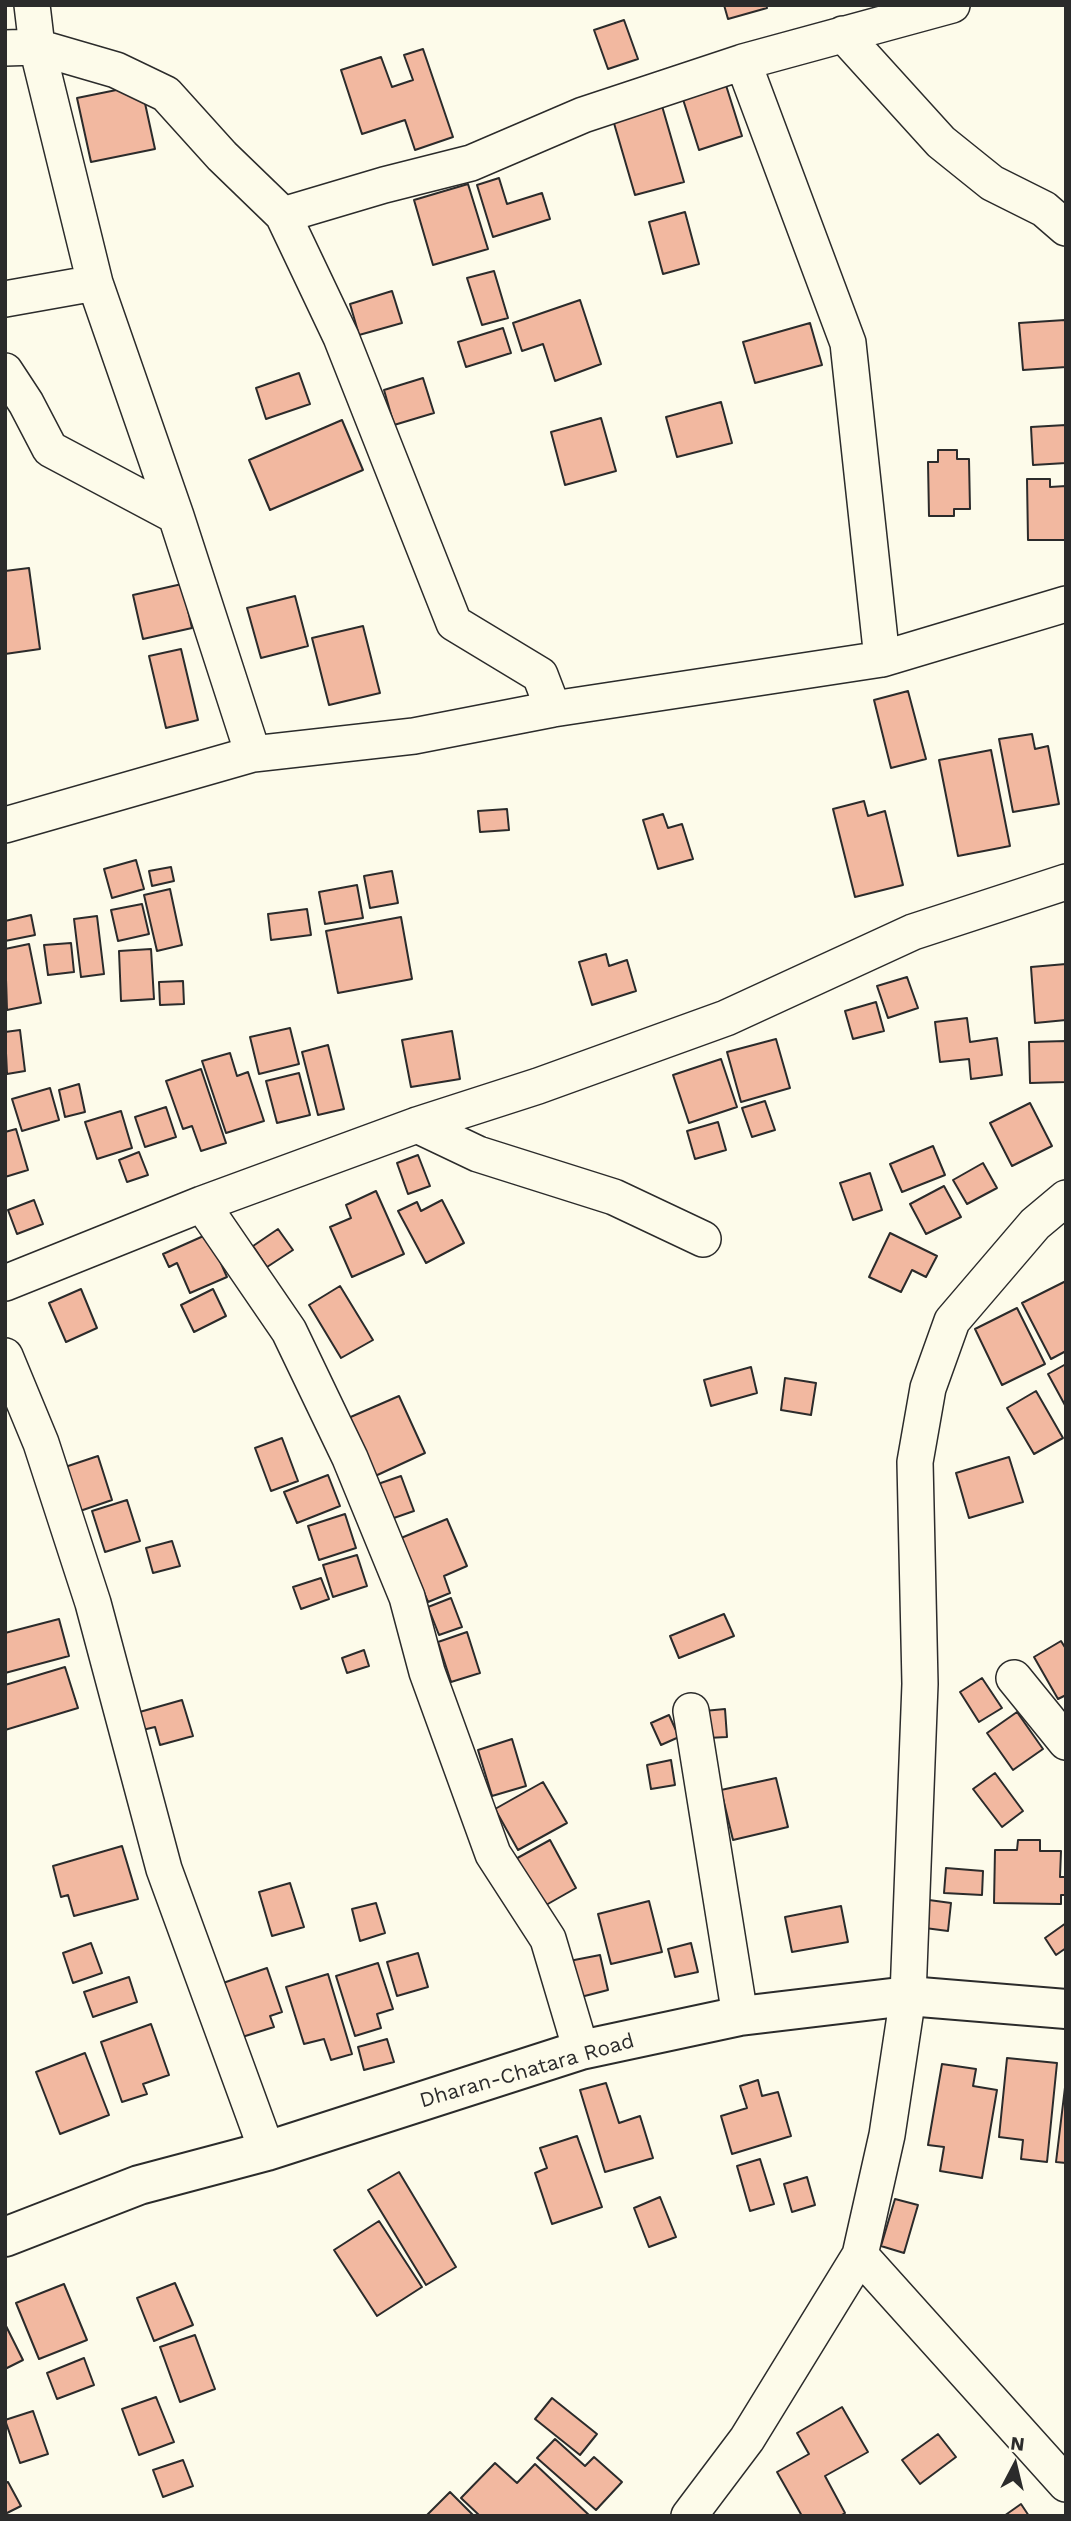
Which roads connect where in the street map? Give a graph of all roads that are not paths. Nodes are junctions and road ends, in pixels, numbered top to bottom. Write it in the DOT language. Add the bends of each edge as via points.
graph roads {
  1 [pos="32,5"];
  2 [pos="952,5"];
  3 [pos="842,34"];
  4 [pos="21,47"];
  5 [pos="743,62"];
  6 [pos="283,215"];
  7 [pos="1066,228"];
  8 [pos="95,283"];
  9 [pos="5,299"];
  10 [pos="5,371"];
  11 [pos="176,516"];
  12 [pos="1066,604"];
  13 [pos="882,659"];
  14 [pos="553,709"];
  15 [pos="253,754"];
  16 [pos="5,825"];
  17 [pos="1066,882"];
  18 [pos="417,1125"];
  19 [pos="1066,1198"];
  20 [pos="201,1204"];
  21 [pos="703,1239"];
  22 [pos="5,1283"];
  23 [pos="5,1356"];
  24 [pos="1014,1678"];
  25 [pos="691,1710"];
  26 [pos="1066,1742"];
  27 [pos="908,1996"];
  28 [pos="1066,2009"];
  29 [pos="740,2016"];
  30 [pos="581,2050"];
  31 [pos="267,2151"];
  32 [pos="5,2237"];
  33 [pos="860,2255"];
  34 [pos="1066,2484"];
  35 [pos="689,2516"];
  1 -- 4 [label="street"];
  2 -- 3 [label="street"];
  3 -- 5 [label="street"];
  3 -- 7 [label="street" via="941,142 992,183 1044,209"];
  4 -- 6 [label="street" via="116,70 166,94"];
  4 -- 8 [label="street"];
  5 -- 6 [label="street" via="583,115 471,163"];
  5 -- 13 [label="street" via="848,343"];
  6 -- 14 [label="street" via="341,337 454,624 540,675"];
  8 -- 9 [label="street"];
  8 -- 11 [label="street"];
  10 -- 11 [label="street" via="50,449"];
  11 -- 15 [label="street"];
  12 -- 13 [label="street"];
  13 -- 14 [label="street"];
  14 -- 15 [label="street" via="414,736"];
  15 -- 16 [label="street"];
  17 -- 18 [label="street" via="912,932 726,1018"];
  18 -- 20 [label="street"];
  18 -- 21 [label="street" via="478,1154 614,1197"];
  19 -- 27 [label="street" via="1035,1224 951,1321 928,1388 915,1462 920,1684"];
  20 -- 22 [label="street"];
  20 -- 30 [label="street" via="289,1332 349,1458 407,1597 427,1672 493,1854 548,1939"];
  23 -- 31 [label="street" via="41,1443 89,1591 164,1868"];
  24 -- 26 [label="street"];
  25 -- 29 [label="street"];
  27 -- 28 [label="main road, Dharan-Chatara Road"];
  27 -- 29 [label="main road, Dharan-Chatara Road"];
  27 -- 33 [label="street" via="887,2134"];
  29 -- 30 [label="main road, Dharan-Chatara Road"];
  30 -- 31 [label="main road, Dharan-Chatara Road"];
  31 -- 32 [label="main road, Dharan-Chatara Road" via="139,2185"];
  33 -- 34 [label="street"];
  33 -- 35 [label="street" via="747,2439"];
}
